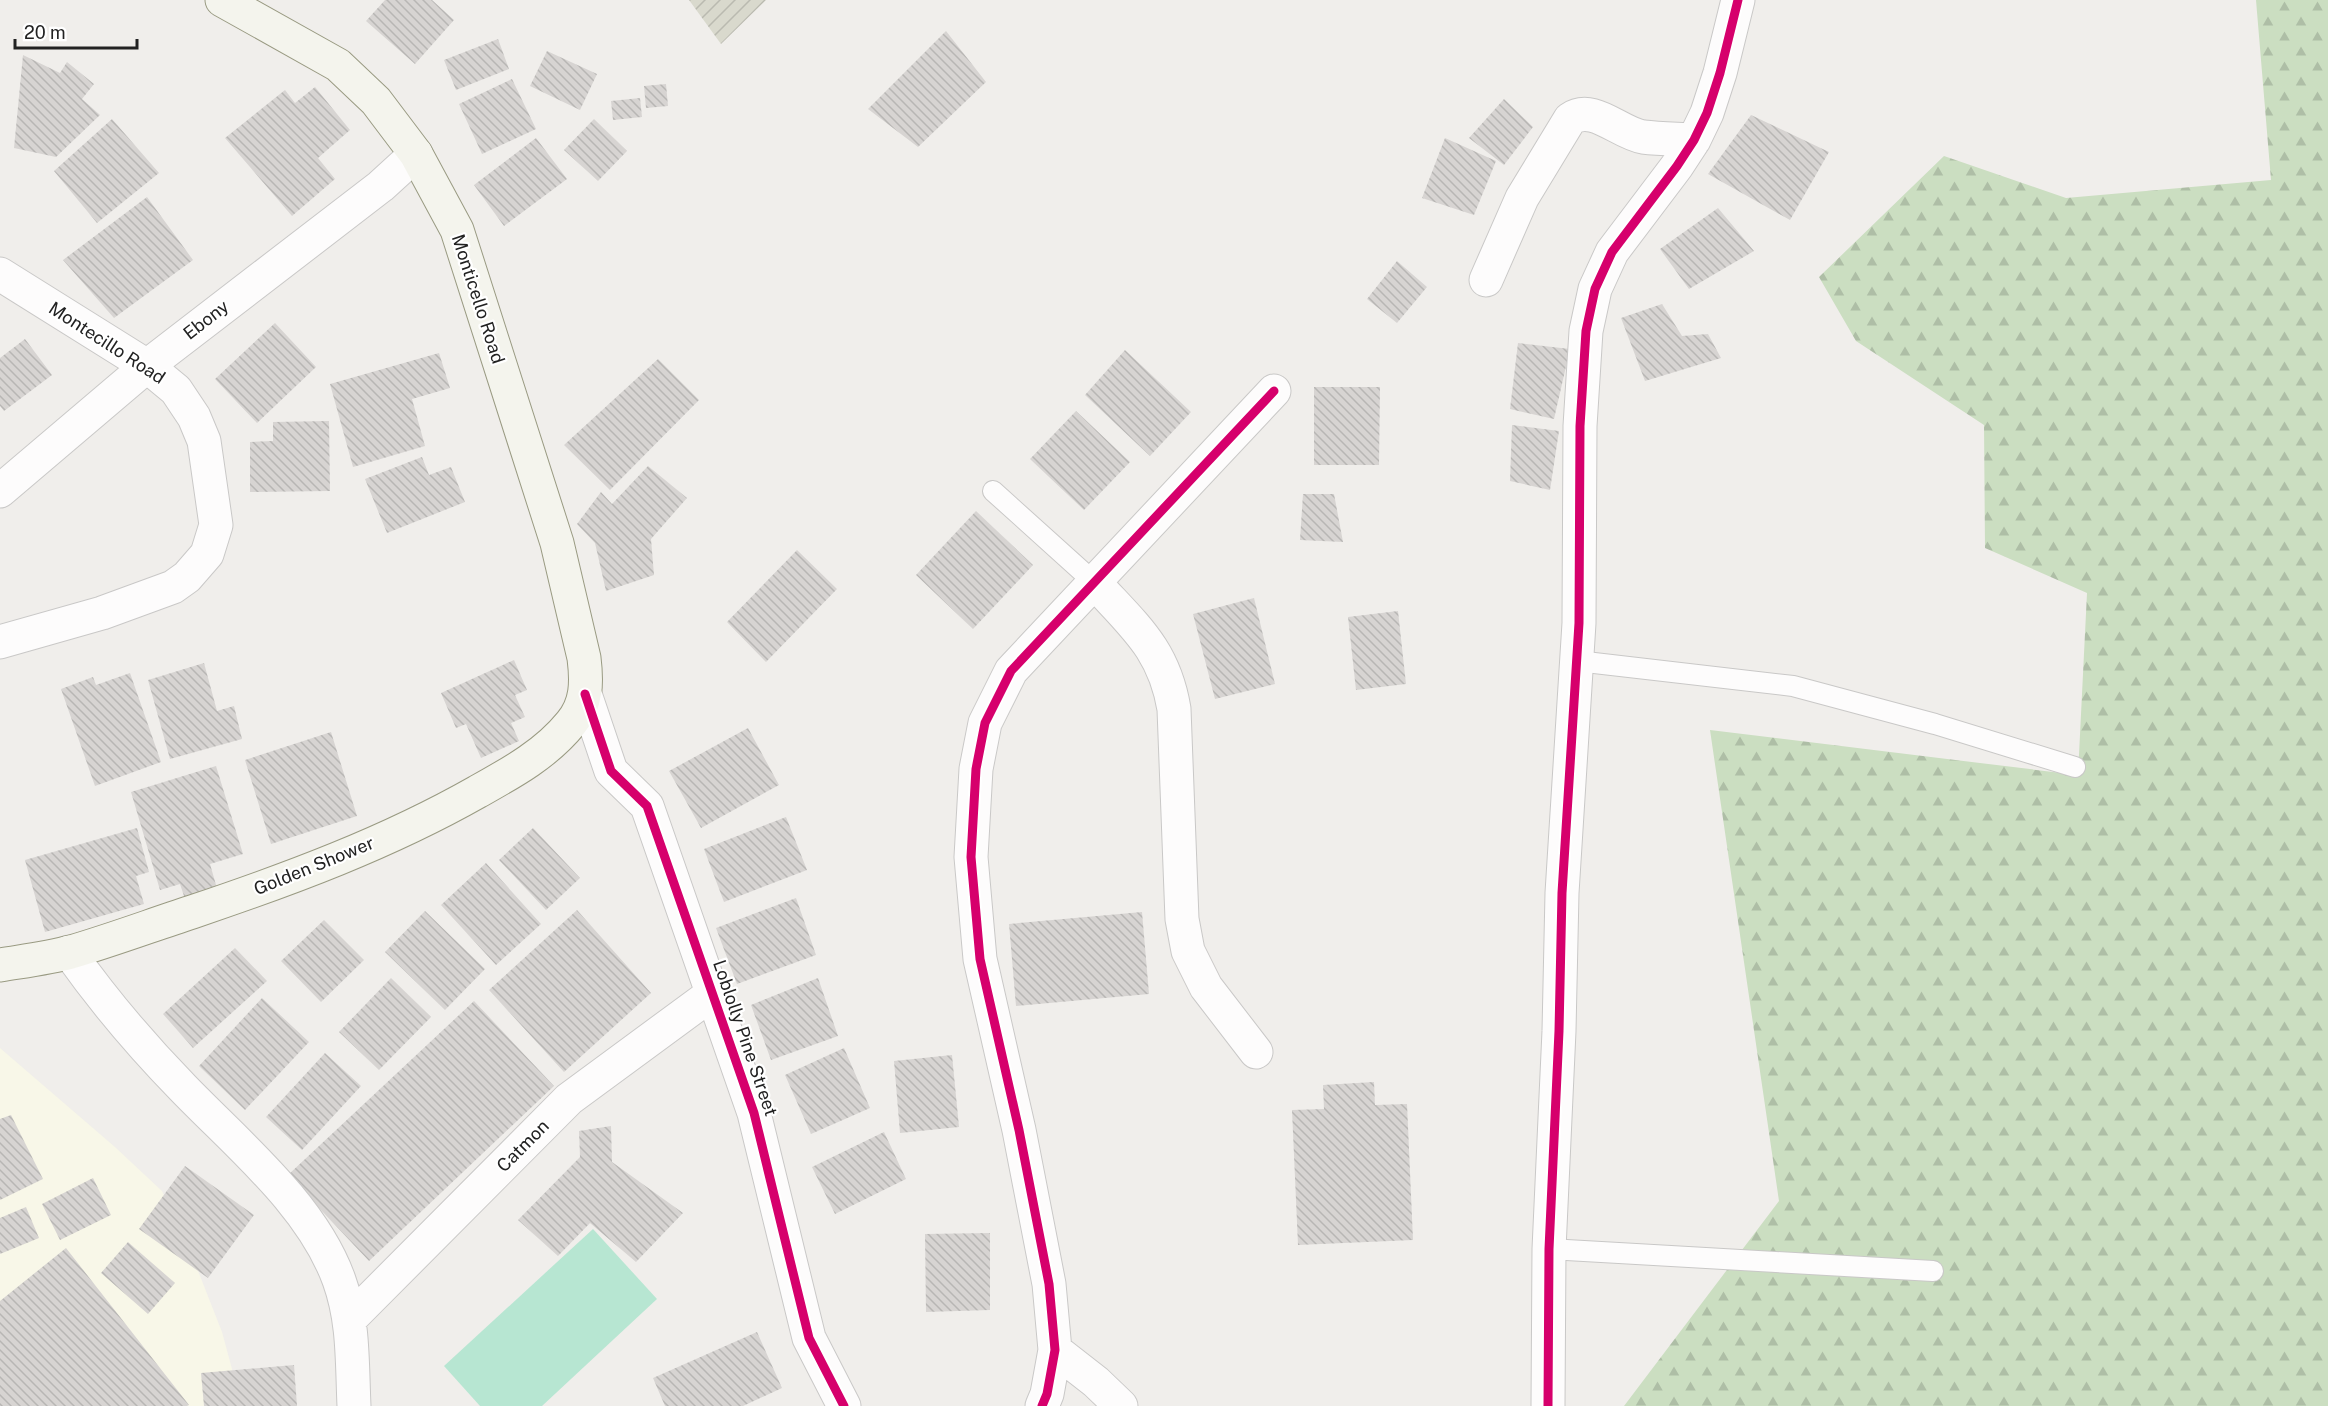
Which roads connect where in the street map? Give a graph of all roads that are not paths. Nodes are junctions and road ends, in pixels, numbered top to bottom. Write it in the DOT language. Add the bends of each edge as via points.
graph roads {
  1 [pos="222,0"];
  2 [pos="1738,0"];
  3 [pos="1694,140"];
  4 [pos="416,154"];
  5 [pos="0,274"];
  6 [pos="1486,280"];
  7 [pos="147,366"];
  8 [pos="1274,391"];
  9 [pos="0,491"];
  10 [pos="993,491"];
  11 [pos="1095,583"];
  12 [pos="0,642"];
  13 [pos="1577,661"];
  14 [pos="585,694"];
  15 [pos="2075,766"];
  16 [pos="69,952"];
  17 [pos="0,965"];
  18 [pos="713,993"];
  19 [pos="1256,1052"];
  20 [pos="1549,1249"];
  21 [pos="1933,1271"];
  22 [pos="350,1319"];
  23 [pos="1055,1350"];
  24 [pos="354,1406"];
  25 [pos="844,1406"];
  26 [pos="1042,1406"];
  27 [pos="1121,1406"];
  28 [pos="1548,1406"];
  1 -- 4 [label="main road, Monticello Road" via="338,65 376,101"];
  2 -- 3 [label="street" via="1720,73"];
  3 -- 6 [label="street" via="1640,137 1587,113 1578,113 1570,119 1522,198"];
  3 -- 13 [label="street" via="1612,252 1595,289 1586,332 1580,426"];
  4 -- 7 [label="street, Ebony" via="381,186"];
  4 -- 14 [label="main road, Monticello Road" via="457,230 557,543 584,658"];
  5 -- 7 [label="street, Montecillo Road"];
  7 -- 9 [label="street, Ebony"];
  7 -- 12 [label="street, Montecillo Road" via="176,390 195,417 204,441 216,525 207,554 187,577 148,598"];
  8 -- 11 [label="street"];
  10 -- 11 [label="lane"];
  11 -- 19 [label="street" via="1146,640 1162,663 1170,686 1182,919 1188,951 1206,987"];
  11 -- 23 [label="street" via="1011,671 985,723 976,769 972,857 980,959 1049,1284"];
  13 -- 15 [label="lane" via="1792,686"];
  13 -- 20 [label="street" via="1562,893"];
  14 -- 16 [label="main road, Golden Shower" via="572,722 544,750 436,816 239,896"];
  14 -- 18 [label="street, Loblolly Pine Street" via="611,771 647,806"];
  16 -- 17 [label="main road, Golden Shower"];
  16 -- 22 [label="street" via="96,990 180,1086 309,1222 340,1281"];
  18 -- 22 [label="street, Catmon" via="569,1099"];
  18 -- 25 [label="street, Loblolly Pine Street" via="754,1113 809,1338"];
  20 -- 21 [label="lane"];
  20 -- 28 [label="street"];
  22 -- 24 [label="street"];
  23 -- 26 [label="street"];
  23 -- 27 [label="street"];
}
